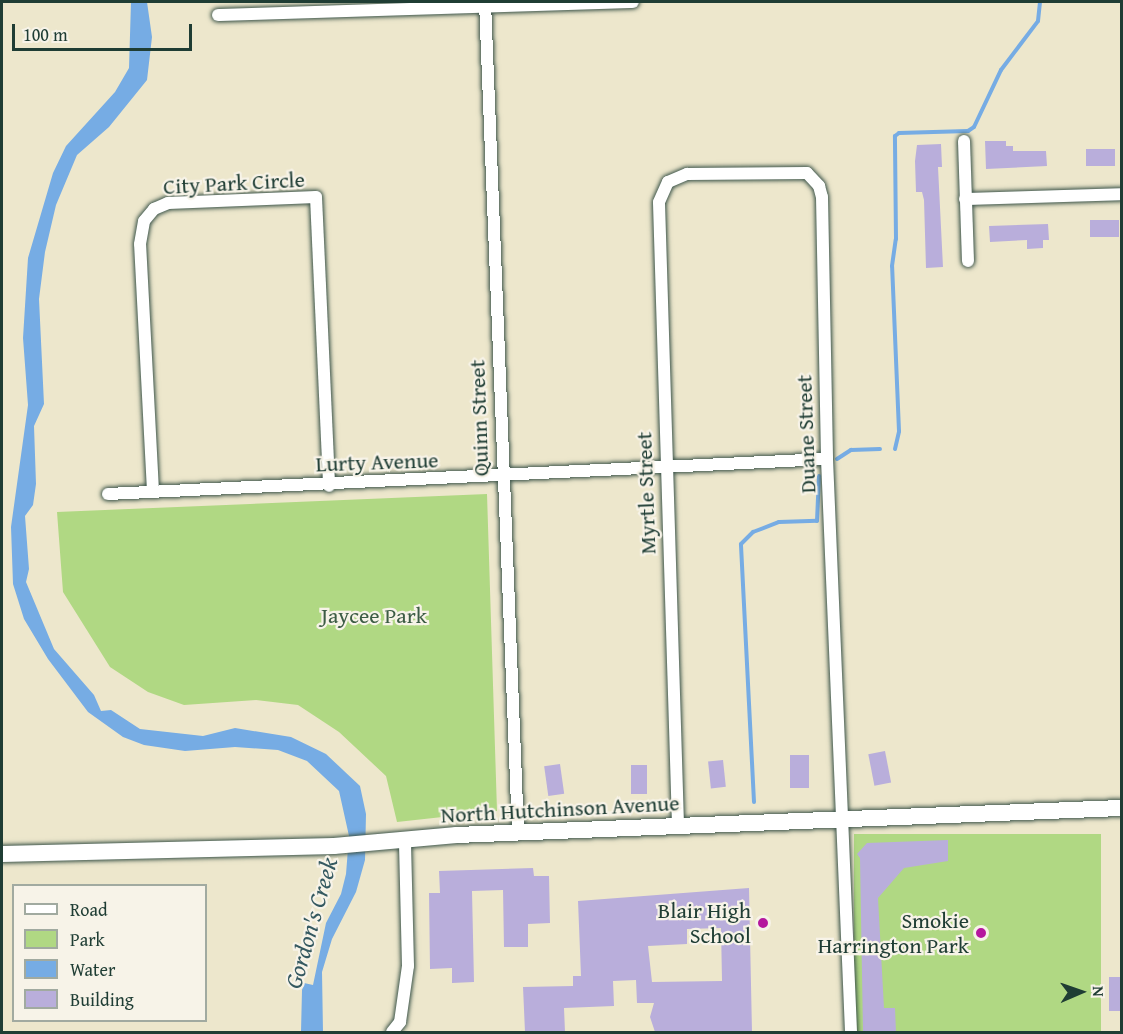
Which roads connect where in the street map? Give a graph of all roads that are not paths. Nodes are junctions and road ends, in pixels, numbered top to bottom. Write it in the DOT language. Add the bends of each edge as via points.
graph roads {
  1 [pos="633,2"];
  2 [pos="485,4"];
  3 [pos="319,6"];
  4 [pos="218,15"];
  5 [pos="964,141"];
  6 [pos="687,174"];
  7 [pos="1122,194"];
  8 [pos="965,199"];
  9 [pos="968,261"];
  10 [pos="827,459"];
  11 [pos="665,466"];
  12 [pos="502,475"];
  13 [pos="329,486"];
  14 [pos="153,491"];
  15 [pos="108,494"];
  16 [pos="1122,808"];
  17 [pos="842,819"];
  18 [pos="678,825"];
  19 [pos="518,832"];
  20 [pos="397,842"];
  21 [pos="2,854"];
  22 [pos="392,1032"];
  23 [pos="851,1032"];
  1 -- 2 [label="street"];
  2 -- 3 [label="street"];
  2 -- 12 [label="street, Quinn Street"];
  3 -- 4 [label="street"];
  5 -- 8 [label="street"];
  6 -- 10 [label="street, Duane Street" via="797,171 807,172 819,186"];
  6 -- 11 [label="street, Myrtle Street" via="668,182 659,202"];
  7 -- 8 [label="street"];
  8 -- 9 [label="street"];
  10 -- 11 [label="street, Lurty Avenue"];
  10 -- 17 [label="street, Duane Street"];
  11 -- 12 [label="street, Lurty Avenue"];
  11 -- 18 [label="street, Myrtle Street"];
  12 -- 13 [label="street, Lurty Avenue"];
  12 -- 19 [label="street, Quinn Street"];
  13 -- 14 [label="street, Lurty Avenue"];
  13 -- 14 [label="street, City Park Circle" via="316,197 168,203 154,209 144,221 140,244"];
  14 -- 15 [label="street, Lurty Avenue"];
  16 -- 17 [label="main road, North Hutchinson Avenue"];
  17 -- 18 [label="main road, North Hutchinson Avenue"];
  17 -- 23 [label="street, Duane Street"];
  18 -- 19 [label="main road, North Hutchinson Avenue"];
  19 -- 20 [label="main road, North Hutchinson Avenue"];
  20 -- 21 [label="main road, North Hutchinson Avenue"];
  20 -- 22 [label="street" via="408,966 400,1022"];
}
